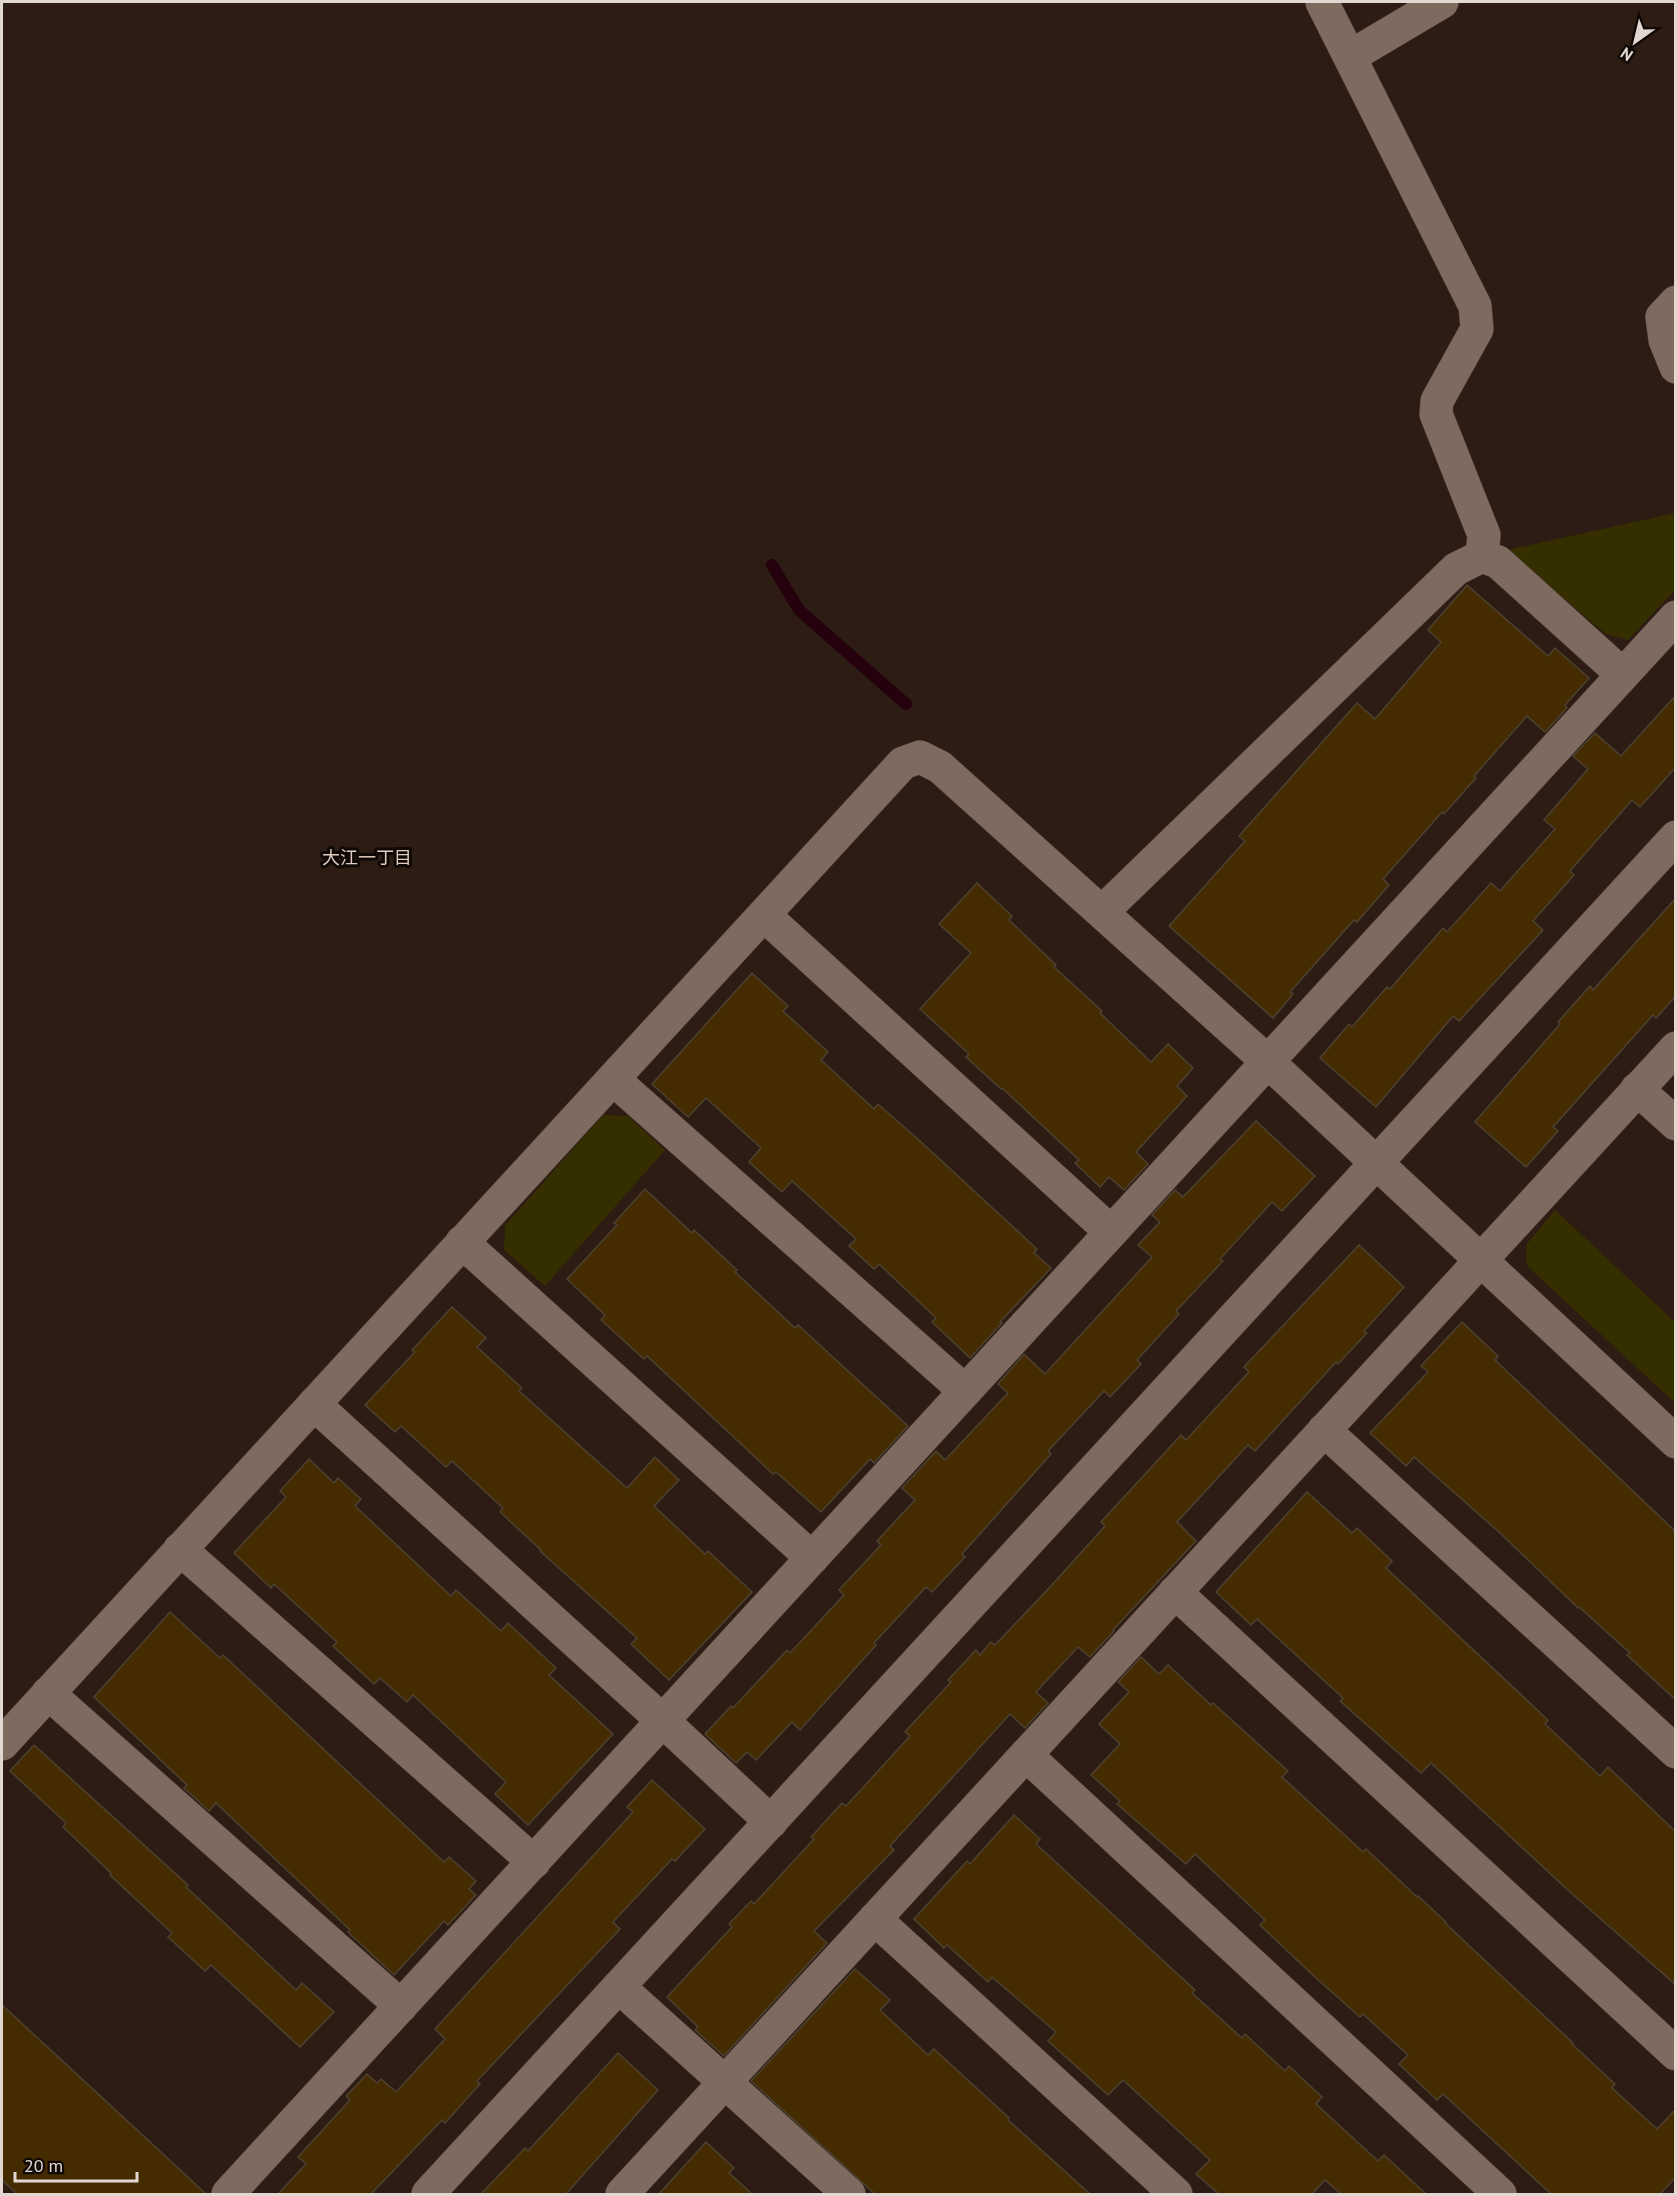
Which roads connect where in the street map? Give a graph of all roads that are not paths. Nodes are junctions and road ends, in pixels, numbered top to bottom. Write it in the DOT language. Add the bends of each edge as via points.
graph roads {
  1 [pos="1322,2"];
  2 [pos="1442,2"];
  3 [pos="1351,56"];
  4 [pos="1676,302"];
  5 [pos="1676,367"];
  6 [pos="1482,556"];
  7 [pos="1676,616"];
  8 [pos="1622,674"];
  9 [pos="1676,837"];
  10 [pos="1102,912"];
  11 [pos="764,915"];
  12 [pos="1676,1048"];
  13 [pos="1267,1062"];
  14 [pos="613,1078"];
  15 [pos="1638,1089"];
  16 [pos="1676,1124"];
  17 [pos="1376,1164"];
  18 [pos="1111,1232"];
  19 [pos="462,1242"];
  20 [pos="1480,1261"];
  21 [pos="965,1391"];
  22 [pos="314,1404"];
  23 [pos="1324,1430"];
  24 [pos="1676,1443"];
  25 [pos="180,1549"];
  26 [pos="812,1558"];
  27 [pos="1175,1592"];
  28 [pos="48,1693"];
  29 [pos="663,1720"];
  30 [pos="2,1744"];
  31 [pos="1676,1752"];
  32 [pos="1026,1755"];
  33 [pos="771,1822"];
  34 [pos="534,1862"];
  35 [pos="875,1919"];
  36 [pos="619,1987"];
  37 [pos="401,2006"];
  38 [pos="1676,2054"];
  39 [pos="724,2083"];
  40 [pos="228,2194"];
  41 [pos="428,2194"];
  42 [pos="622,2194"];
  43 [pos="849,2194"];
  44 [pos="1176,2194"];
  45 [pos="1498,2194"];
  1 -- 3 [label="street"];
  2 -- 3 [label="street"];
  3 -- 6 [label="street" via="1475,306 1477,330 1437,401 1436,414 1485,535"];
  4 -- 5 [label="street" via="1662,317 1665,340"];
  6 -- 8 [label="street" via="1498,562"];
  6 -- 10 [label="street" via="1456,569"];
  7 -- 8 [label="street"];
  8 -- 13 [label="street"];
  9 -- 17 [label="street"];
  10 -- 11 [label="street" via="940,767 920,757 903,763"];
  10 -- 13 [label="street"];
  11 -- 14 [label="street"];
  11 -- 18 [label="street"];
  12 -- 15 [label="street"];
  13 -- 17 [label="street"];
  13 -- 18 [label="street"];
  14 -- 19 [label="street"];
  14 -- 21 [label="street"];
  15 -- 16 [label="street"];
  15 -- 20 [label="street"];
  17 -- 20 [label="street"];
  17 -- 33 [label="street"];
  18 -- 21 [label="street"];
  19 -- 22 [label="street"];
  19 -- 26 [label="street"];
  20 -- 23 [label="street"];
  20 -- 24 [label="street"];
  21 -- 26 [label="street"];
  22 -- 25 [label="street"];
  22 -- 29 [label="street"];
  23 -- 27 [label="street"];
  23 -- 31 [label="street"];
  25 -- 28 [label="street"];
  25 -- 34 [label="street"];
  26 -- 29 [label="street"];
  27 -- 32 [label="street"];
  27 -- 38 [label="street"];
  28 -- 30 [label="street"];
  28 -- 37 [label="street"];
  29 -- 33 [label="street"];
  29 -- 34 [label="street"];
  32 -- 35 [label="street"];
  32 -- 45 [label="street"];
  33 -- 36 [label="street"];
  34 -- 37 [label="street"];
  35 -- 39 [label="street"];
  35 -- 44 [label="street"];
  36 -- 39 [label="street"];
  36 -- 41 [label="street"];
  37 -- 40 [label="street"];
  39 -- 42 [label="street"];
  39 -- 43 [label="street"];
}
